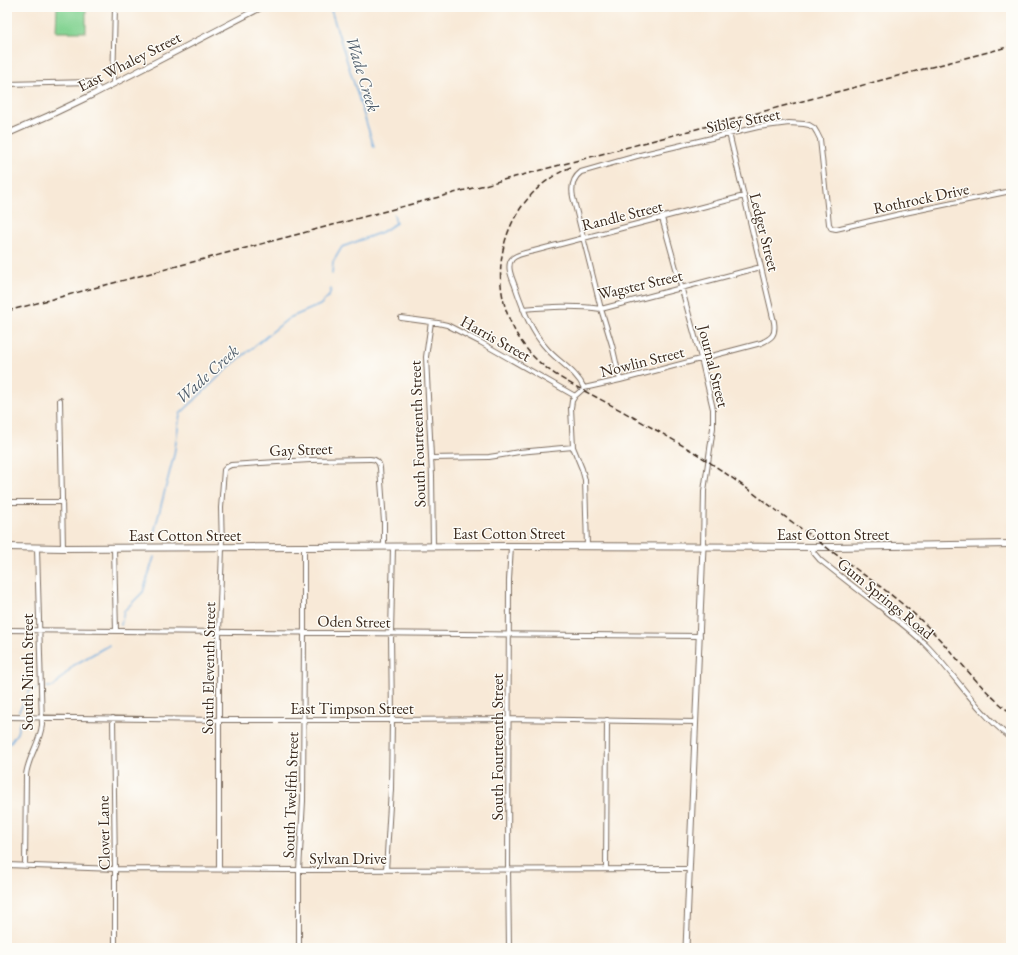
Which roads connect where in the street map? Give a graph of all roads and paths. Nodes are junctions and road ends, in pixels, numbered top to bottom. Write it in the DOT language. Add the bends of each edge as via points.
graph roads {
  1 [pos="114,7"];
  2 [pos="262,7"];
  3 [pos="7,84"];
  4 [pos="113,84"];
  5 [pos="100,91"];
  6 [pos="729,133"];
  7 [pos="7,134"];
  8 [pos="1011,190"];
  9 [pos="744,196"];
  10 [pos="662,218"];
  11 [pos="836,229"];
  12 [pos="584,238"];
  13 [pos="761,267"];
  14 [pos="681,288"];
  15 [pos="523,309"];
  16 [pos="601,309"];
  17 [pos="401,318"];
  18 [pos="431,322"];
  19 [pos="773,336"];
  20 [pos="701,358"];
  21 [pos="620,380"];
  22 [pos="584,388"];
  23 [pos="575,396"];
  24 [pos="60,400"];
  25 [pos="573,447"];
  26 [pos="431,458"];
  27 [pos="226,467"];
  28 [pos="7,502"];
  29 [pos="63,502"];
  30 [pos="1011,544"];
  31 [pos="433,546"];
  32 [pos="511,546"];
  33 [pos="588,546"];
  34 [pos="7,547"];
  35 [pos="304,547"];
  36 [pos="384,547"];
  37 [pos="393,547"];
  38 [pos="703,547"];
  39 [pos="812,547"];
  40 [pos="37,548"];
  41 [pos="63,548"];
  42 [pos="114,548"];
  43 [pos="222,548"];
  44 [pos="7,630"];
  45 [pos="40,631"];
  46 [pos="116,632"];
  47 [pos="220,632"];
  48 [pos="304,632"];
  49 [pos="391,633"];
  50 [pos="509,634"];
  51 [pos="700,636"];
  52 [pos="7,717"];
  53 [pos="42,717"];
  54 [pos="113,718"];
  55 [pos="509,719"];
  56 [pos="219,720"];
  57 [pos="304,720"];
  58 [pos="392,720"];
  59 [pos="607,720"];
  60 [pos="696,722"];
  61 [pos="1011,738"];
  62 [pos="7,865"];
  63 [pos="25,865"];
  64 [pos="116,869"];
  65 [pos="218,869"];
  66 [pos="606,869"];
  67 [pos="689,869"];
  68 [pos="299,870"];
  69 [pos="386,870"];
  70 [pos="508,870"];
  71 [pos="115,948"];
  72 [pos="299,948"];
  73 [pos="509,948"];
  74 [pos="686,948"];
  1 -- 4 [label="street"];
  2 -- 4 [label="street, East Whaley Street"];
  3 -- 5 [label="street" via="91,82"];
  4 -- 5 [label="street, East Whaley Street"];
  5 -- 7 [label="street, East Whaley Street"];
  6 -- 9 [label="street, Ledger Street"];
  6 -- 11 [label="street, Sibley Street" via="789,123 812,127 819,135 821,143 829,224 831,228"];
  6 -- 12 [label="street, Sibley Street" via="581,172 574,179 572,194"];
  8 -- 11 [label="street, Rothrock Drive"];
  9 -- 10 [label="street, Randle Street"];
  9 -- 13 [label="street, Ledger Street"];
  10 -- 12 [label="street, Randle Street"];
  10 -- 14 [label="street, Journal Street"];
  12 -- 15 [label="street, Randle Street" via="512,258 512,278"];
  12 -- 16 [label="street"];
  13 -- 14 [label="street, Wagster Street"];
  13 -- 19 [label="street, Ledger Street" via="774,322"];
  14 -- 16 [label="street, Wagster Street"];
  14 -- 20 [label="street, Journal Street"];
  15 -- 16 [label="street, Wagster Street" via="575,306"];
  15 -- 22 [label="street" via="538,337 579,379"];
  16 -- 21 [label="street"];
  17 -- 18 [label="street, Harris Street"];
  18 -- 23 [label="street, Harris Street" via="447,325"];
  18 -- 26 [label="street, South Fourteenth Street" via="426,357"];
  19 -- 20 [label="street, Nowlin Street" via="760,343"];
  20 -- 21 [label="street, Nowlin Street"];
  20 -- 38 [label="street, Journal Street" via="714,417 704,487"];
  21 -- 22 [label="street, Nowlin Street"];
  22 -- 23 [label="street"];
  23 -- 25 [label="street" via="571,408"];
  24 -- 29 [label="street"];
  25 -- 26 [label="street" via="489,457"];
  25 -- 33 [label="street" via="585,480"];
  26 -- 31 [label="street, South Fourteenth Street"];
  27 -- 36 [label="street, Gay Street" via="310,460 377,461 380,468"];
  27 -- 43 [label="street, South Eleventh Street" via="221,504"];
  28 -- 29 [label="street"];
  29 -- 41 [label="street"];
  30 -- 39 [label="main road, East Cotton Street"];
  31 -- 32 [label="main road, East Cotton Street"];
  31 -- 37 [label="main road, East Cotton Street"];
  32 -- 33 [label="main road, East Cotton Street"];
  32 -- 50 [label="street, South Fourteenth Street"];
  33 -- 38 [label="main road, East Cotton Street"];
  34 -- 40 [label="main road, East Cotton Street"];
  35 -- 36 [label="main road, East Cotton Street"];
  35 -- 43 [label="main road, East Cotton Street"];
  35 -- 48 [label="street, South Twelfth Street"];
  36 -- 37 [label="main road, East Cotton Street"];
  37 -- 49 [label="street"];
  38 -- 39 [label="main road, East Cotton Street"];
  38 -- 51 [label="street"];
  39 -- 61 [label="street, Gum Springs Road" via="820,560 896,618 920,640 984,714"];
  40 -- 41 [label="main road, East Cotton Street"];
  40 -- 45 [label="street, South Ninth Street"];
  41 -- 42 [label="main road, East Cotton Street"];
  42 -- 43 [label="main road, East Cotton Street"];
  42 -- 46 [label="street"];
  43 -- 47 [label="street, South Eleventh Street"];
  44 -- 45 [label="street, Oden Street"];
  45 -- 46 [label="street, Oden Street"];
  45 -- 53 [label="street, South Ninth Street"];
  46 -- 47 [label="street, Oden Street"];
  47 -- 48 [label="street, Oden Street"];
  47 -- 56 [label="street, South Eleventh Street"];
  48 -- 49 [label="street, Oden Street"];
  48 -- 57 [label="street, South Twelfth Street"];
  49 -- 50 [label="street, Oden Street"];
  49 -- 58 [label="street"];
  50 -- 51 [label="street, Oden Street"];
  50 -- 55 [label="street, South Fourteenth Street"];
  51 -- 60 [label="street"];
  52 -- 53 [label="street, East Timpson Street"];
  53 -- 54 [label="street, East Timpson Street"];
  53 -- 63 [label="street, South Ninth Street" via="41,735 26,775"];
  54 -- 56 [label="street, East Timpson Street"];
  54 -- 64 [label="street, Clover Lane"];
  55 -- 58 [label="street, East Timpson Street"];
  55 -- 59 [label="street, East Timpson Street"];
  55 -- 70 [label="street, South Fourteenth Street"];
  56 -- 57 [label="street, East Timpson Street"];
  56 -- 65 [label="street, South Eleventh Street"];
  57 -- 58 [label="street, East Timpson Street"];
  57 -- 68 [label="street, South Twelfth Street"];
  58 -- 69 [label="street" via="391,796"];
  59 -- 60 [label="street, East Timpson Street"];
  59 -- 66 [label="street"];
  60 -- 67 [label="street"];
  62 -- 63 [label="street, Sylvan Drive"];
  63 -- 64 [label="street, Sylvan Drive"];
  64 -- 65 [label="street, Sylvan Drive"];
  64 -- 71 [label="street, Clover Lane"];
  65 -- 68 [label="street, Sylvan Drive"];
  66 -- 67 [label="street, Sylvan Drive"];
  66 -- 70 [label="street, Sylvan Drive"];
  67 -- 74 [label="street"];
  68 -- 69 [label="street, Sylvan Drive"];
  68 -- 72 [label="street, South Twelfth Street"];
  69 -- 70 [label="street, Sylvan Drive"];
  70 -- 73 [label="street, South Fourteenth Street"];
}
